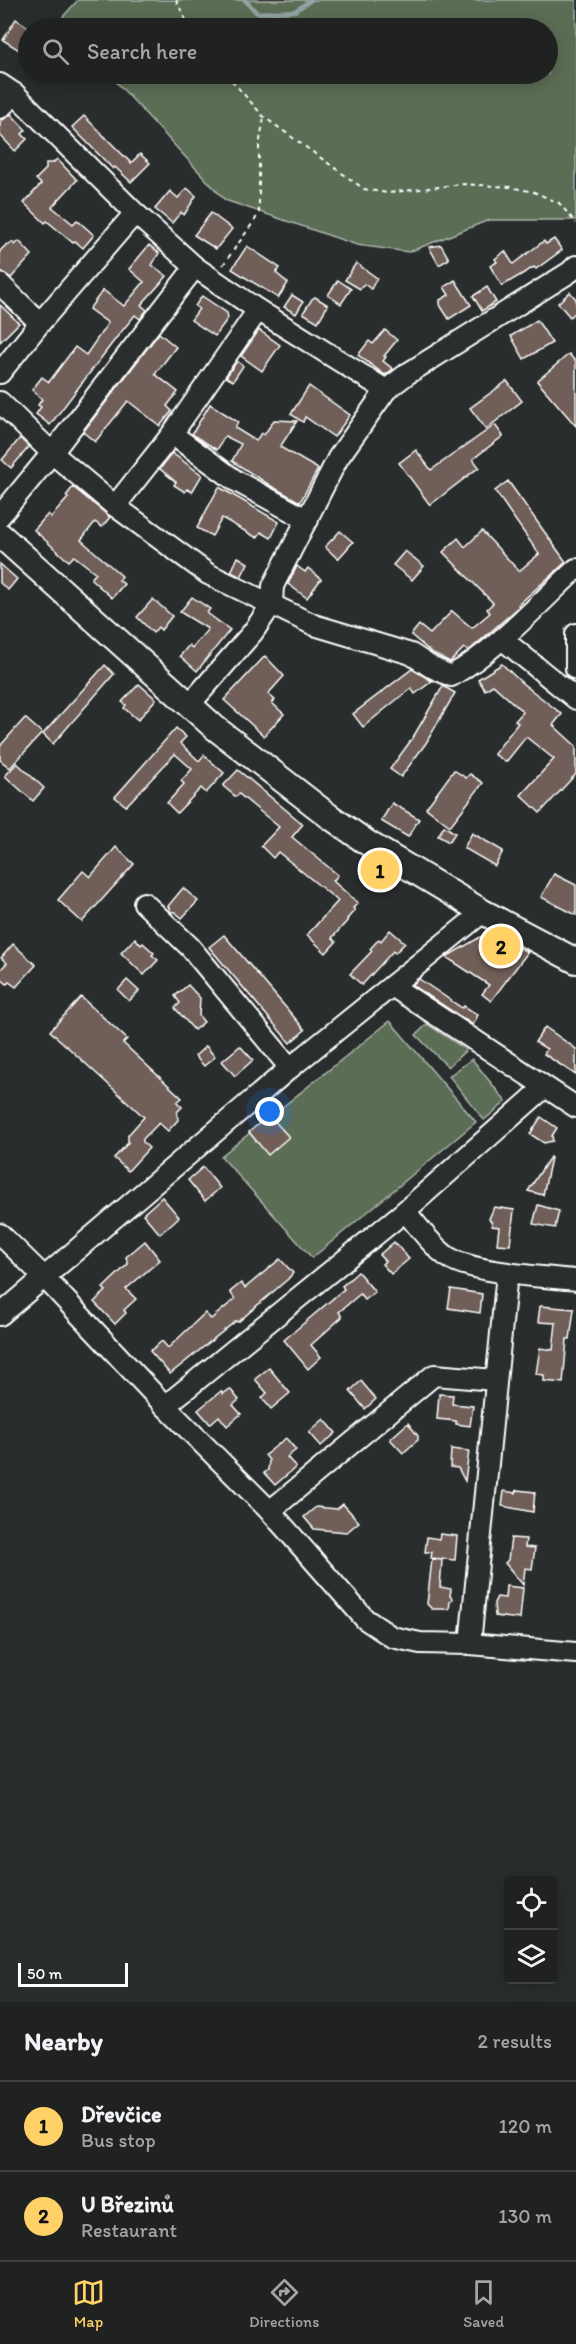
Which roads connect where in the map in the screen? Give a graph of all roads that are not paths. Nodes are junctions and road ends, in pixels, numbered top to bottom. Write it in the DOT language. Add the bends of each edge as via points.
graph roads {
  1 [pos="7,89"];
  2 [pos="0,108"];
  3 [pos="135,213"];
  4 [pos="576,266"];
  5 [pos="195,267"];
  6 [pos="0,284"];
  7 [pos="258,310"];
  8 [pos="40,323"];
  9 [pos="0,373"];
  10 [pos="386,390"];
  11 [pos="0,402"];
  12 [pos="172,434"];
  13 [pos="52,453"];
  14 [pos="115,506"];
  15 [pos="0,516"];
  16 [pos="308,520"];
  17 [pos="0,535"];
  18 [pos="576,569"];
  19 [pos="272,604"];
  20 [pos="576,634"];
  21 [pos="502,639"];
  22 [pos="576,669"];
  23 [pos="576,699"];
  24 [pos="190,704"];
  25 [pos="144,903"];
  26 [pos="483,912"];
  27 [pos="573,953"];
  28 [pos="392,986"];
  29 [pos="290,1068"];
  30 [pos="545,1087"];
  31 [pos="576,1107"];
  32 [pos="405,1211"];
  33 [pos="0,1234"];
  34 [pos="507,1273"];
  35 [pos="45,1278"];
  36 [pos="576,1280"];
  37 [pos="0,1315"];
  38 [pos="495,1380"];
  39 [pos="165,1406"];
  40 [pos="270,1511"];
  41 [pos="470,1644"];
  42 [pos="576,1653"];
  1 -- 2 [label="street"];
  1 -- 3 [label="street"];
  3 -- 5 [label="street"];
  3 -- 8 [label="street"];
  4 -- 10 [label="street"];
  5 -- 7 [label="street"];
  5 -- 13 [label="street"];
  6 -- 8 [label="street"];
  7 -- 10 [label="street"];
  7 -- 12 [label="street"];
  8 -- 9 [label="street"];
  10 -- 16 [label="street" via="338,458"];
  11 -- 13 [label="street"];
  12 -- 14 [label="street"];
  12 -- 16 [label="street" via="236,481"];
  13 -- 14 [label="street"];
  13 -- 15 [label="street"];
  14 -- 19 [label="street" via="208,574"];
  16 -- 19 [label="street" via="273,586"];
  17 -- 24 [label="main road"];
  18 -- 21 [label="street"];
  19 -- 21 [label="street" via="314,625 411,654 451,676"];
  19 -- 24 [label="street" via="253,632"];
  20 -- 22 [label="street"];
  21 -- 23 [label="street"];
  24 -- 26 [label="main road" via="329,816"];
  25 -- 29 [label="street" via="190,947"];
  26 -- 27 [label="main road"];
  26 -- 28 [label="street"];
  28 -- 29 [label="street"];
  28 -- 30 [label="street"];
  29 -- 35 [label="street"];
  30 -- 31 [label="street"];
  30 -- 32 [label="street"];
  32 -- 34 [label="street" via="446,1256"];
  32 -- 39 [label="street"];
  33 -- 35 [label="street"];
  34 -- 36 [label="street"];
  34 -- 38 [label="street"];
  35 -- 37 [label="street"];
  35 -- 39 [label="street"];
  38 -- 40 [label="street" via="434,1375"];
  38 -- 41 [label="street"];
  39 -- 40 [label="street"];
  40 -- 41 [label="street" via="365,1618 392,1637 420,1643"];
  41 -- 42 [label="street"];
}
